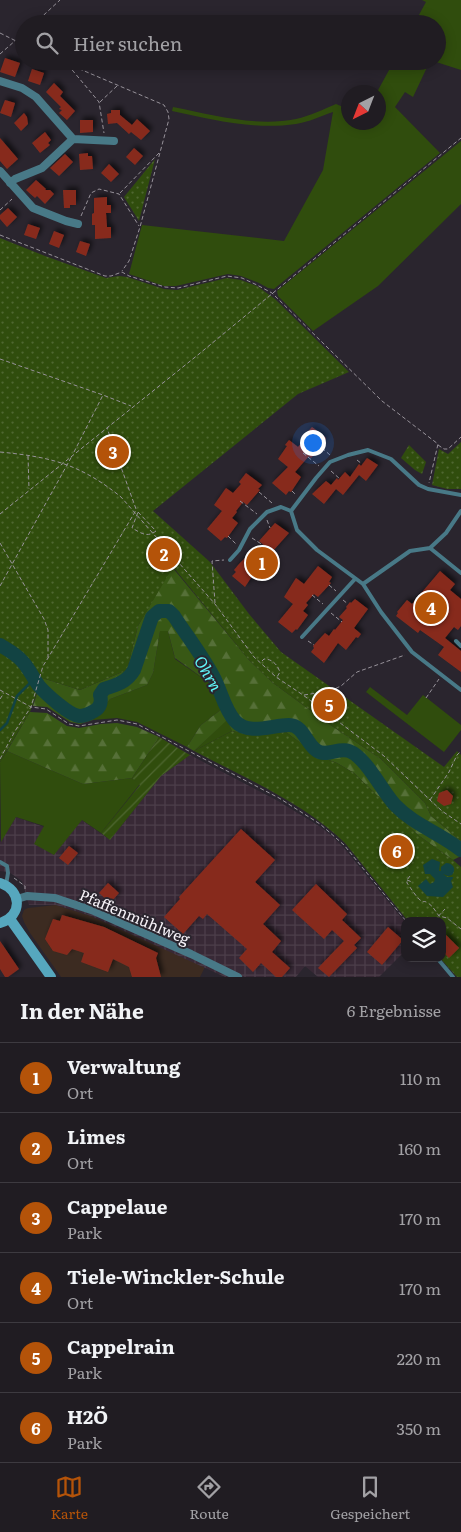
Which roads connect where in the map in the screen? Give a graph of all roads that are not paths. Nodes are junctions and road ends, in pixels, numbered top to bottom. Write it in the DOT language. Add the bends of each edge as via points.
graph roads {
  1 [pos="0,81"];
  2 [pos="73,139"];
  3 [pos="114,141"];
  4 [pos="0,171"];
  5 [pos="10,183"];
  6 [pos="78,224"];
  7 [pos="461,495"];
  8 [pos="291,511"];
  9 [pos="461,511"];
  10 [pos="430,548"];
  11 [pos="230,560"];
  12 [pos="461,573"];
  13 [pos="355,579"];
  14 [pos="363,584"];
  15 [pos="302,637"];
  16 [pos="456,641"];
  17 [pos="461,646"];
  18 [pos="461,690"];
  19 [pos="0,862"];
  20 [pos="3,884"];
  21 [pos="22,897"];
  22 [pos="5,921"];
  23 [pos="440,962"];
  24 [pos="51,977"];
  25 [pos="238,977"];
  26 [pos="453,977"];
  1 -- 2 [label="street" via="36,97"];
  2 -- 3 [label="street"];
  2 -- 5 [label="street" via="42,168"];
  4 -- 5 [label="street"];
  5 -- 6 [label="street" via="33,208"];
  7 -- 8 [label="lane" via="428,489 391,459 368,450 330,462"];
  8 -- 11 [label="lane" via="281,507 264,516 250,529"];
  8 -- 13 [label="lane" via="297,530"];
  9 -- 10 [label="lane" via="446,533"];
  10 -- 12 [label="lane"];
  10 -- 14 [label="lane" via="410,551"];
  13 -- 14 [label="lane"];
  13 -- 15 [label="lane"];
  14 -- 18 [label="lane" via="412,652"];
  16 -- 17 [label="lane"];
  19 -- 20 [label="lane" via="7,866 8,874"];
  20 -- 21 [label="main road"];
  21 -- 22 [label="main road" via="16,910"];
  21 -- 25 [label="street, Pfaffenmühlweg" via="55,898 94,911"];
  22 -- 24 [label="main road"];
  23 -- 26 [label="lane"];
}
